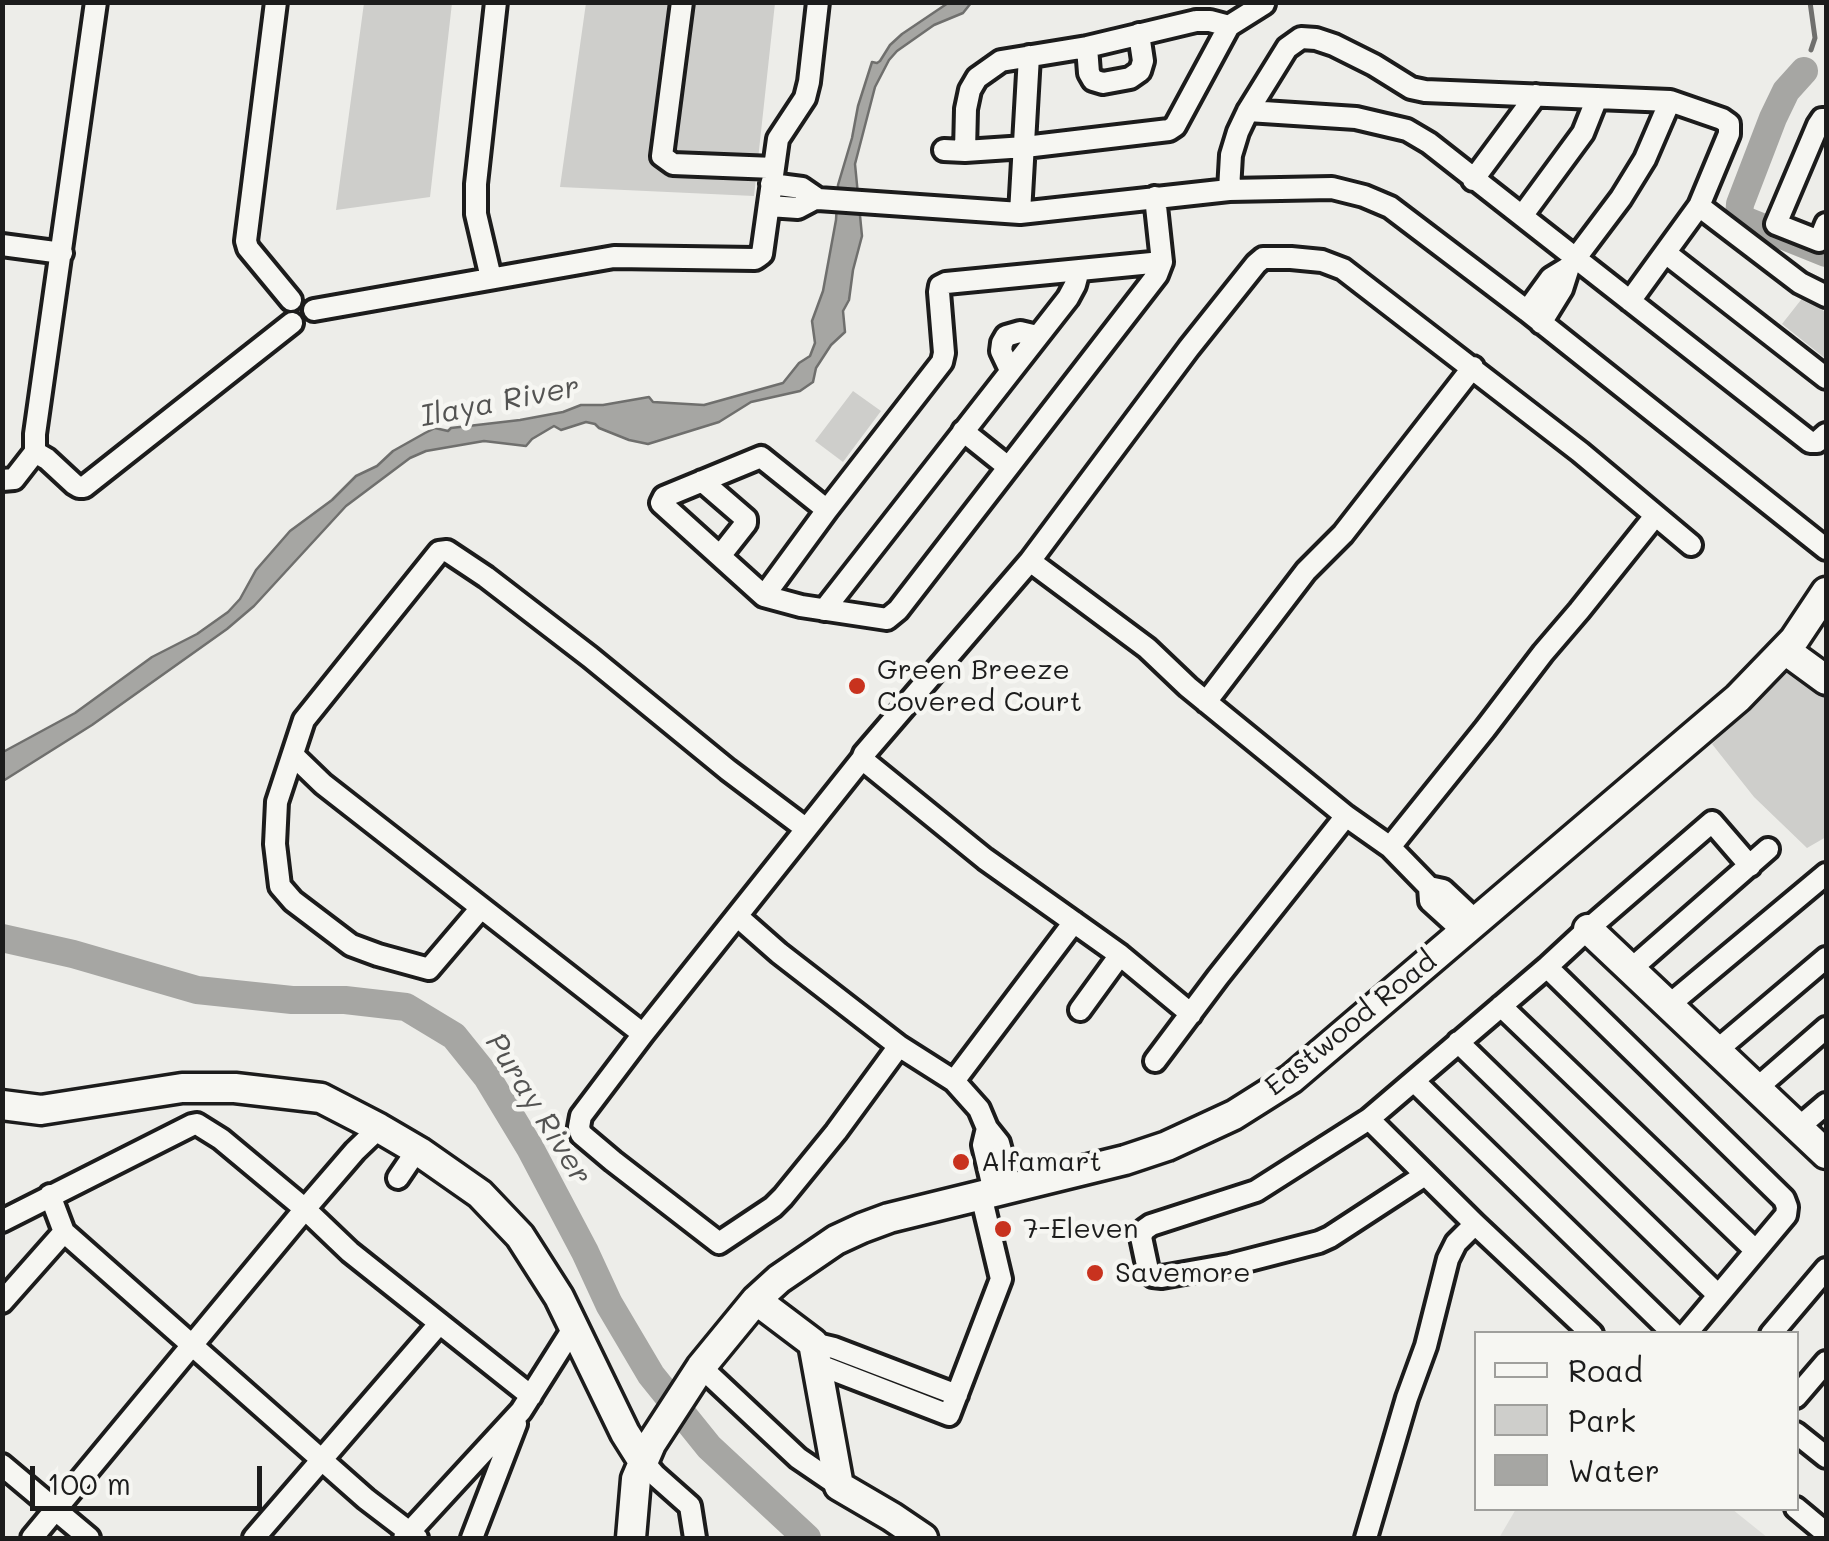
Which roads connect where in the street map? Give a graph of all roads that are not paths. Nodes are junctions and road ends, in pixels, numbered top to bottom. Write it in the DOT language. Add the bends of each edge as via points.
graph roads {
  1 [pos="96,2"];
  2 [pos="276,2"];
  3 [pos="496,2"];
  4 [pos="682,2"];
  5 [pos="818,2"];
  6 [pos="1264,4"];
  7 [pos="1228,26"];
  8 [pos="1138,34"];
  9 [pos="1087,47"];
  10 [pos="1028,56"];
  11 [pos="1536,95"];
  12 [pos="1597,98"];
  13 [pos="1670,101"];
  14 [pos="1248,111"];
  15 [pos="1826,120"];
  16 [pos="1025,147"];
  17 [pos="772,176"];
  18 [pos="1473,180"];
  19 [pos="1229,190"];
  20 [pos="1155,197"];
  21 [pos="819,199"];
  22 [pos="769,206"];
  23 [pos="1700,206"];
  24 [pos="1020,213"];
  25 [pos="1522,216"];
  26 [pos="1826,224"];
  27 [pos="2,246"];
  28 [pos="62,253"];
  29 [pos="1667,254"];
  30 [pos="1162,262"];
  31 [pos="1573,263"];
  32 [pos="1079,270"];
  33 [pos="491,278"];
  34 [pos="1826,296"];
  35 [pos="291,300"];
  36 [pos="1630,301"];
  37 [pos="314,310"];
  38 [pos="1534,317"];
  39 [pos="292,323"];
  40 [pos="1473,368"];
  41 [pos="1826,378"];
  42 [pos="963,431"];
  43 [pos="1826,434"];
  44 [pos="36,452"];
  45 [pos="1008,467"];
  46 [pos="2,480"];
  47 [pos="702,481"];
  48 [pos="828,510"];
  49 [pos="1655,516"];
  50 [pos="1691,545"];
  51 [pos="1826,550"];
  52 [pos="720,556"];
  53 [pos="1030,561"];
  54 [pos="1826,592"];
  55 [pos="764,596"];
  56 [pos="824,610"];
  57 [pos="1790,645"];
  58 [pos="1826,662"];
  59 [pos="1826,680"];
  60 [pos="1206,702"];
  61 [pos="293,755"];
  62 [pos="862,759"];
  63 [pos="1346,816"];
  64 [pos="805,828"];
  65 [pos="1390,848"];
  66 [pos="1768,849"];
  67 [pos="1750,866"];
  68 [pos="1826,874"];
  69 [pos="480,908"];
  70 [pos="737,916"];
  71 [pos="1074,922"];
  72 [pos="1469,925"];
  73 [pos="1588,929"];
  74 [pos="1120,955"];
  75 [pos="1826,958"];
  76 [pos="1547,968"];
  77 [pos="1630,969"];
  78 [pos="1669,1005"];
  79 [pos="1501,1006"];
  80 [pos="1080,1010"];
  81 [pos="1191,1014"];
  82 [pos="1826,1028"];
  83 [pos="643,1034"];
  84 [pos="1458,1042"];
  85 [pos="899,1046"];
  86 [pos="1716,1051"];
  87 [pos="1155,1062"];
  88 [pos="1414,1081"];
  89 [pos="954,1082"];
  90 [pos="1757,1088"];
  91 [pos="1826,1104"];
  92 [pos="2,1105"];
  93 [pos="1369,1119"];
  94 [pos="1799,1127"];
  95 [pos="379,1128"];
  96 [pos="417,1150"];
  97 [pos="1826,1154"];
  98 [pos="1424,1176"];
  99 [pos="398,1178"];
  100 [pos="995,1192"];
  101 [pos="50,1195"];
  102 [pos="305,1210"];
  103 [pos="2,1221"];
  104 [pos="1475,1224"];
  105 [pos="64,1232"];
  106 [pos="1755,1250"];
  107 [pos="1826,1269"];
  108 [pos="1717,1294"];
  109 [pos="756,1300"];
  110 [pos="2,1302"];
  111 [pos="438,1324"];
  112 [pos="574,1327"];
  113 [pos="1589,1331"];
  114 [pos="1671,1331"];
  115 [pos="1688,1331"];
  116 [pos="1774,1331"];
  117 [pos="193,1345"];
  118 [pos="815,1354"];
  119 [pos="700,1370"];
  120 [pos="1823,1373"];
  121 [pos="1799,1394"];
  122 [pos="526,1403"];
  123 [pos="1799,1436"];
  124 [pos="647,1452"];
  125 [pos="1826,1458"];
  126 [pos="321,1459"];
  127 [pos="2,1465"];
  128 [pos="839,1486"];
  129 [pos="57,1511"];
  130 [pos="1799,1511"];
  131 [pos="1826,1534"];
  132 [pos="410,1536"];
  133 [pos="32,1538"];
  134 [pos="89,1538"];
  135 [pos="254,1538"];
  136 [pos="472,1538"];
  137 [pos="630,1538"];
  138 [pos="695,1538"];
  139 [pos="923,1538"];
  140 [pos="1366,1538"];
  1 -- 28 [label="street"];
  2 -- 35 [label="street" via="246,241"];
  3 -- 33 [label="street" via="476,184"];
  4 -- 17 [label="street" via="662,156 674,164"];
  5 -- 17 [label="street" via="809,82 778,140"];
  6 -- 7 [label="street"];
  7 -- 8 [label="street" via="1196,20"];
  7 -- 16 [label="street" via="1169,130"];
  8 -- 9 [label="street"];
  8 -- 9 [label="street" via="1143,61 1130,78 1093,80"];
  9 -- 10 [label="street"];
  10 -- 16 [label="street"];
  10 -- 16 [label="street" via="1000,61 977,78 954,151"];
  11 -- 12 [label="street"];
  11 -- 14 [label="street" via="1411,88 1334,45 1300,38"];
  11 -- 18 [label="street"];
  12 -- 13 [label="street"];
  12 -- 25 [label="street" via="1583,133"];
  13 -- 23 [label="street" via="1729,124"];
  13 -- 31 [label="street" via="1621,198"];
  14 -- 18 [label="street" via="1356,118 1407,130"];
  14 -- 19 [label="street" via="1231,155"];
  15 -- 26 [label="street" via="1818,125 1776,224 1819,241"];
  16 -- 24 [label="street"];
  17 -- 21 [label="street"];
  17 -- 22 [label="street"];
  18 -- 25 [label="street"];
  19 -- 20 [label="street"];
  19 -- 38 [label="street" via="1332,188 1364,196 1390,208"];
  20 -- 24 [label="street"];
  20 -- 30 [label="street"];
  21 -- 22 [label="street" via="798,208"];
  21 -- 24 [label="street"];
  22 -- 33 [label="street" via="762,254 754,259 614,257"];
  23 -- 29 [label="street"];
  23 -- 34 [label="street"];
  25 -- 31 [label="street"];
  27 -- 28 [label="street"];
  28 -- 44 [label="street"];
  29 -- 36 [label="street"];
  29 -- 41 [label="street"];
  30 -- 32 [label="street"];
  30 -- 45 [label="street"];
  31 -- 36 [label="street"];
  31 -- 38 [label="street" via="1562,289"];
  32 -- 42 [label="street" via="1068,298"];
  32 -- 48 [label="street" via="940,286 942,362"];
  33 -- 37 [label="street"];
  35 -- 37 [label="street" via="310,300"];
  35 -- 39 [label="street" via="286,314"];
  36 -- 43 [label="street" via="1810,442"];
  37 -- 39 [label="street" via="307,323"];
  38 -- 51 [label="street"];
  39 -- 44 [label="street" via="84,487"];
  40 -- 49 [label="street"];
  40 -- 53 [label="street" via="1343,269 1263,258"];
  40 -- 60 [label="street"];
  42 -- 45 [label="street"];
  42 -- 56 [label="street"];
  44 -- 46 [label="street" via="14,479"];
  45 -- 56 [label="street" via="898,610 887,618"];
  47 -- 48 [label="street" via="760,457"];
  47 -- 52 [label="street" via="746,519"];
  47 -- 52 [label="street" via="661,503"];
  48 -- 55 [label="street"];
  49 -- 50 [label="street"];
  49 -- 65 [label="street"];
  52 -- 55 [label="street"];
  53 -- 60 [label="street" via="1147,648"];
  53 -- 62 [label="street"];
  54 -- 57 [label="street, Eastwood Road"];
  55 -- 56 [label="street"];
  57 -- 58 [label="street"];
  57 -- 59 [label="street"];
  57 -- 72 [label="street, Eastwood Road" via="1738,698"];
  60 -- 63 [label="street"];
  61 -- 64 [label="street" via="304,720 447,551"];
  61 -- 69 [label="street"];
  61 -- 69 [label="street" via="277,802 275,844 280,886 293,901 351,945 430,969"];
  62 -- 64 [label="street"];
  62 -- 71 [label="street"];
  63 -- 65 [label="street"];
  63 -- 81 [label="street"];
  64 -- 70 [label="street"];
  65 -- 72 [label="street" via="1429,887 1442,890"];
  66 -- 67 [label="street"];
  67 -- 73 [label="street" via="1712,822"];
  67 -- 77 [label="street"];
  68 -- 78 [label="street"];
  69 -- 83 [label="street"];
  70 -- 83 [label="street"];
  70 -- 85 [label="street"];
  71 -- 74 [label="street"];
  71 -- 89 [label="street"];
  72 -- 100 [label="street, Eastwood Road" via="1291,1079 1234,1115 1125,1160"];
  73 -- 76 [label="street"];
  73 -- 77 [label="street"];
  74 -- 80 [label="street"];
  74 -- 81 [label="street"];
  75 -- 86 [label="street"];
  76 -- 79 [label="street"];
  76 -- 106 [label="street" via="1784,1199 1786,1215"];
  77 -- 78 [label="street"];
  78 -- 86 [label="street"];
  79 -- 84 [label="street"];
  79 -- 106 [label="street"];
  81 -- 87 [label="street"];
  82 -- 90 [label="street"];
  83 -- 85 [label="street" via="581,1116 581,1134 719,1242 784,1197"];
  84 -- 88 [label="street"];
  84 -- 108 [label="street"];
  85 -- 89 [label="street"];
  86 -- 90 [label="street"];
  88 -- 93 [label="street"];
  88 -- 114 [label="street"];
  89 -- 100 [label="street" via="999,1143"];
  90 -- 94 [label="street"];
  91 -- 94 [label="street"];
  92 -- 95 [label="street" via="42,1110 182,1088 235,1088 321,1098"];
  93 -- 98 [label="street"];
  93 -- 98 [label="street" via="1256,1191 1151,1225 1141,1237 1148,1270 1162,1277 1319,1242"];
  94 -- 97 [label="street"];
  95 -- 96 [label="street"];
  95 -- 102 [label="street"];
  96 -- 99 [label="street"];
  96 -- 112 [label="street" via="480,1194 520,1236"];
  98 -- 104 [label="street"];
  100 -- 109 [label="street, Eastwood Road" via="862,1228 804,1261"];
  100 -- 118 [label="street" via="1001,1279 949,1415"];
  101 -- 102 [label="street" via="197,1124"];
  101 -- 103 [label="street"];
  101 -- 105 [label="street"];
  102 -- 111 [label="street"];
  102 -- 117 [label="street"];
  104 -- 113 [label="street"];
  104 -- 140 [label="street" via="1448,1259"];
  105 -- 110 [label="street"];
  105 -- 117 [label="street"];
  106 -- 108 [label="street"];
  107 -- 116 [label="street"];
  108 -- 115 [label="street"];
  109 -- 118 [label="street"];
  109 -- 119 [label="street, Eastwood Road"];
  111 -- 122 [label="street"];
  111 -- 126 [label="street"];
  112 -- 122 [label="street"];
  112 -- 124 [label="street" via="625,1433"];
  117 -- 126 [label="street"];
  117 -- 129 [label="street"];
  118 -- 128 [label="street"];
  119 -- 124 [label="street, Eastwood Road"];
  119 -- 128 [label="street"];
  120 -- 121 [label="street"];
  122 -- 132 [label="street"];
  122 -- 136 [label="street"];
  123 -- 125 [label="street"];
  124 -- 137 [label="street, Eastwood Road" via="636,1479"];
  124 -- 138 [label="street" via="655,1476 690,1506"];
  126 -- 132 [label="street"];
  126 -- 135 [label="street"];
  127 -- 129 [label="street"];
  128 -- 139 [label="street"];
  129 -- 133 [label="street"];
  129 -- 134 [label="street"];
  130 -- 131 [label="street"];
}
